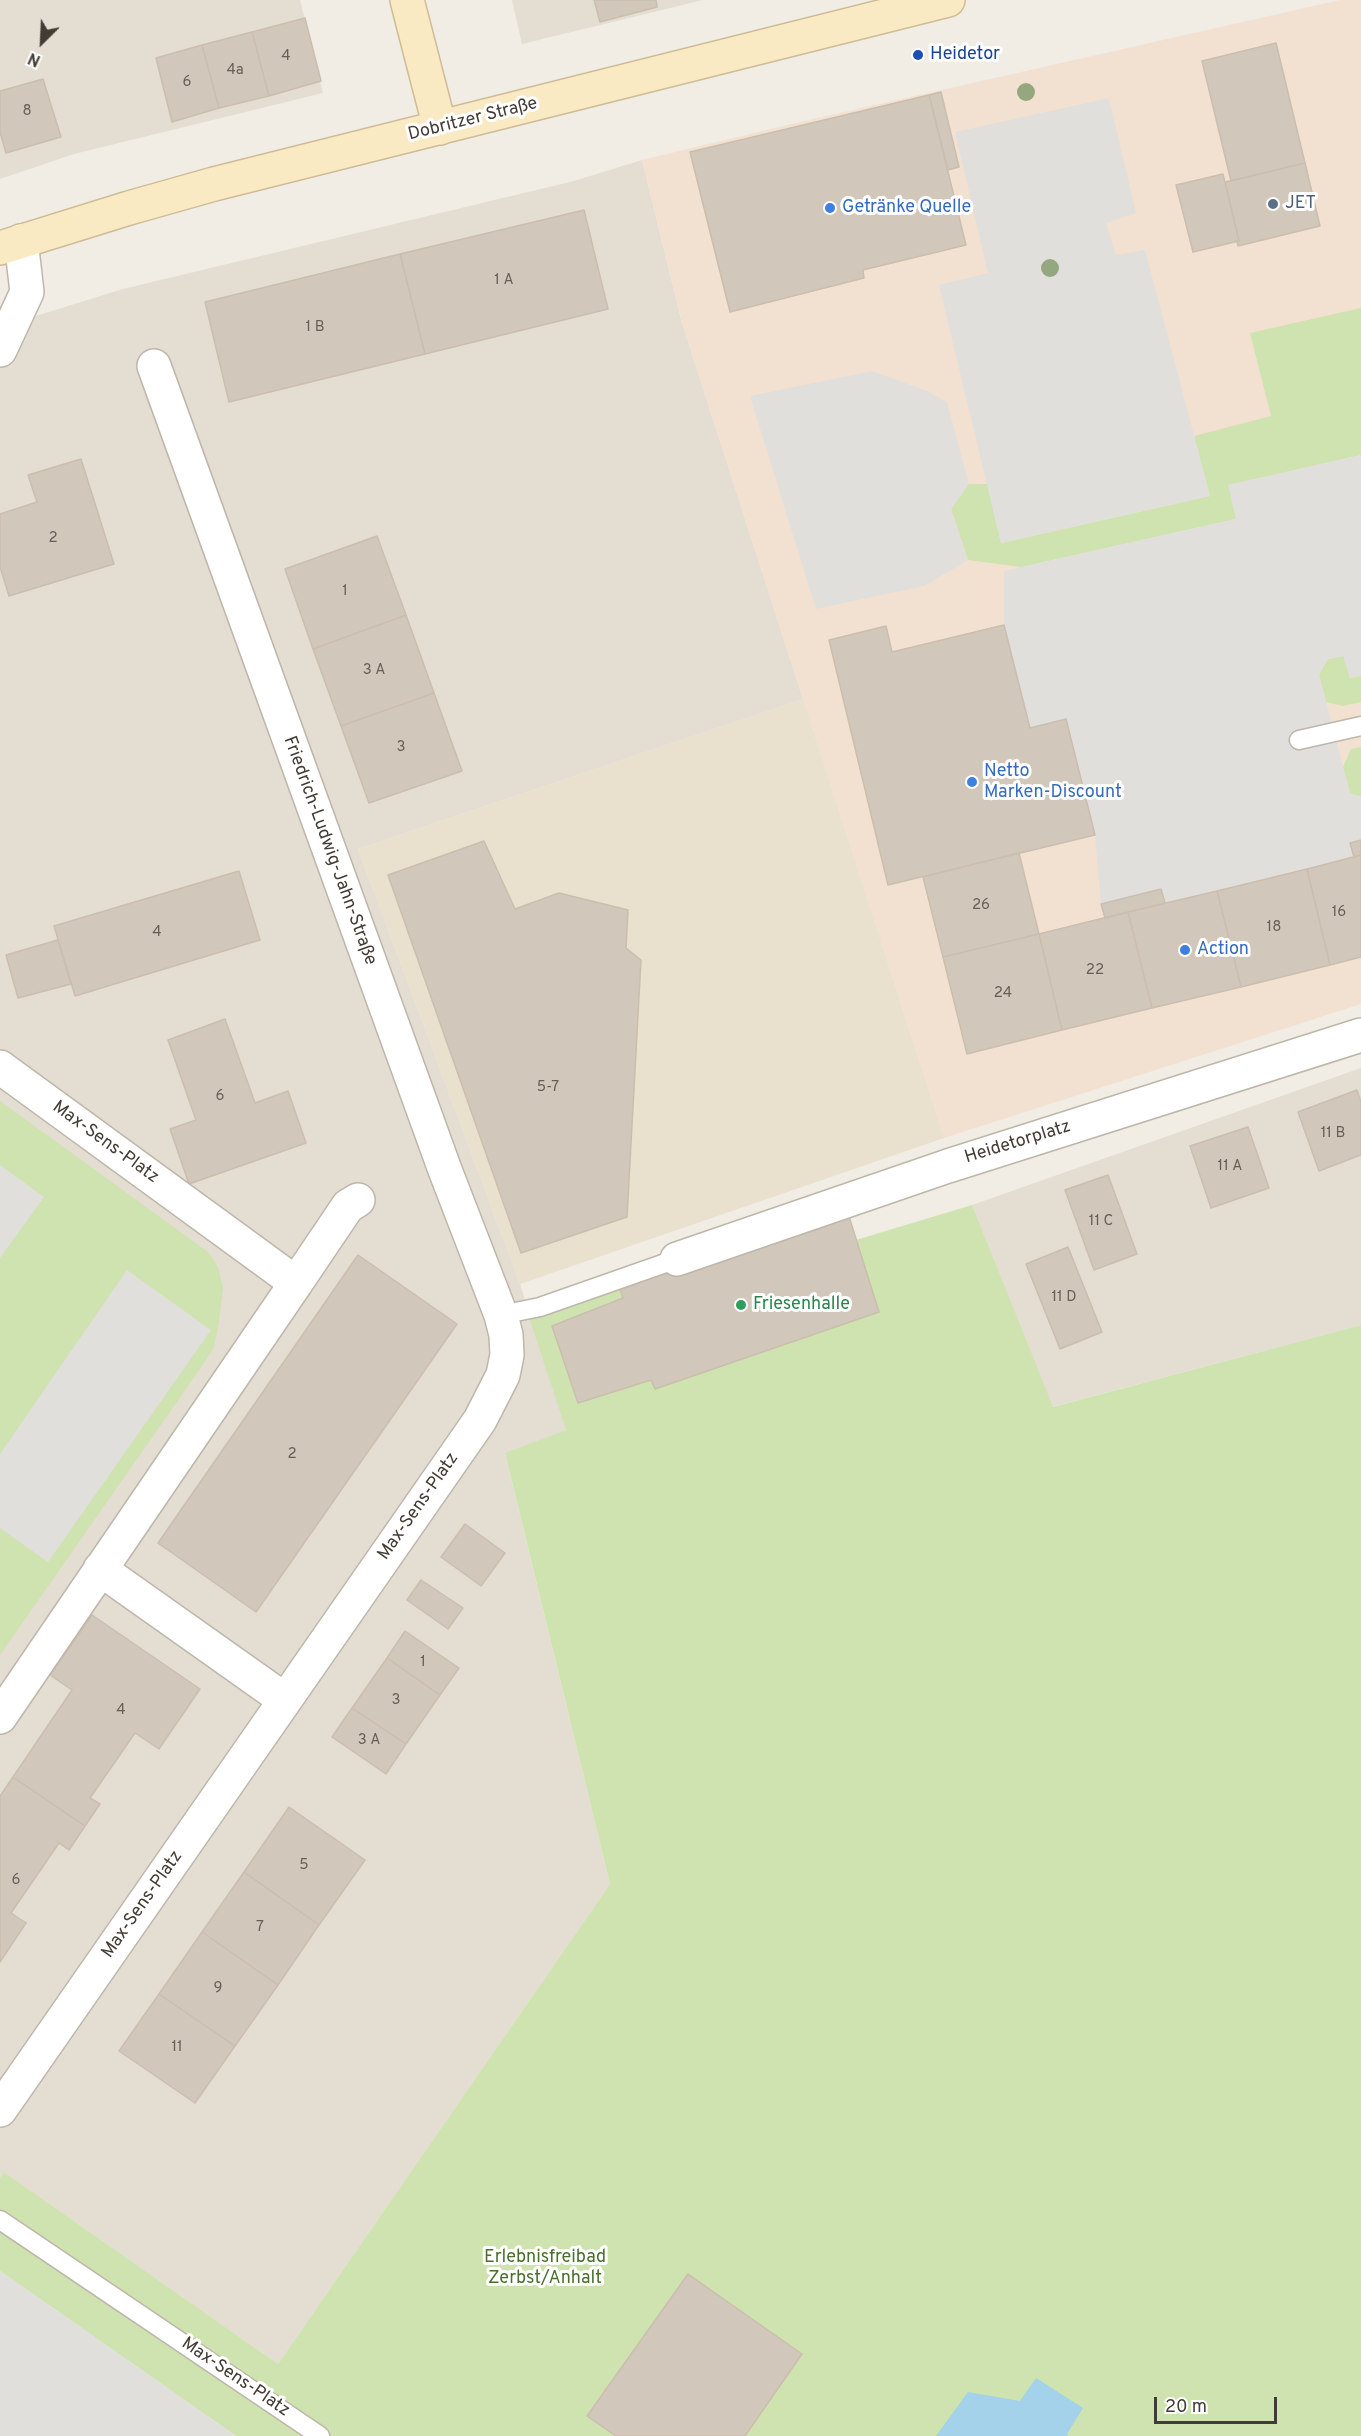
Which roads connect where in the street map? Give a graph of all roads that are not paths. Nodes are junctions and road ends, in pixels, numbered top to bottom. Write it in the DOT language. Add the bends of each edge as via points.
graph roads {
  1 [pos="407,0"];
  2 [pos="948,0"];
  3 [pos="440,128"];
  4 [pos="11,245"];
  5 [pos="0,350"];
  6 [pos="154,366"];
  7 [pos="1361,726"];
  8 [pos="1299,740"];
  9 [pos="1361,1035"];
  10 [pos="0,1067"];
  11 [pos="358,1200"];
  12 [pos="677,1259"];
  13 [pos="296,1283"];
  14 [pos="504,1325"];
  15 [pos="100,1569"];
  16 [pos="285,1700"];
  17 [pos="0,1717"];
  18 [pos="0,2109"];
  19 [pos="0,2220"];
  20 [pos="320,2436"];
  1 -- 3 [label="main road"];
  2 -- 3 [label="main road, Dobritzer Straße"];
  3 -- 4 [label="main road, Dobritzer Straße" via="214,184"];
  4 -- 5 [label="street" via="27,292"];
  6 -- 14 [label="street, Friedrich-Ludwig-Jahn-Straße"];
  7 -- 8 [label="lane"];
  9 -- 12 [label="street, Heidetorplatz" via="948,1166"];
  10 -- 13 [label="street, Max-Sens-Platz"];
  11 -- 13 [label="street" via="348,1206"];
  12 -- 14 [label="lane" via="540,1307"];
  13 -- 15 [label="street"];
  14 -- 16 [label="street, Max-Sens-Platz" via="507,1355 503,1375 484,1412"];
  15 -- 16 [label="street"];
  15 -- 17 [label="street"];
  16 -- 18 [label="street, Max-Sens-Platz"];
  19 -- 20 [label="lane, Max-Sens-Platz"];
}
